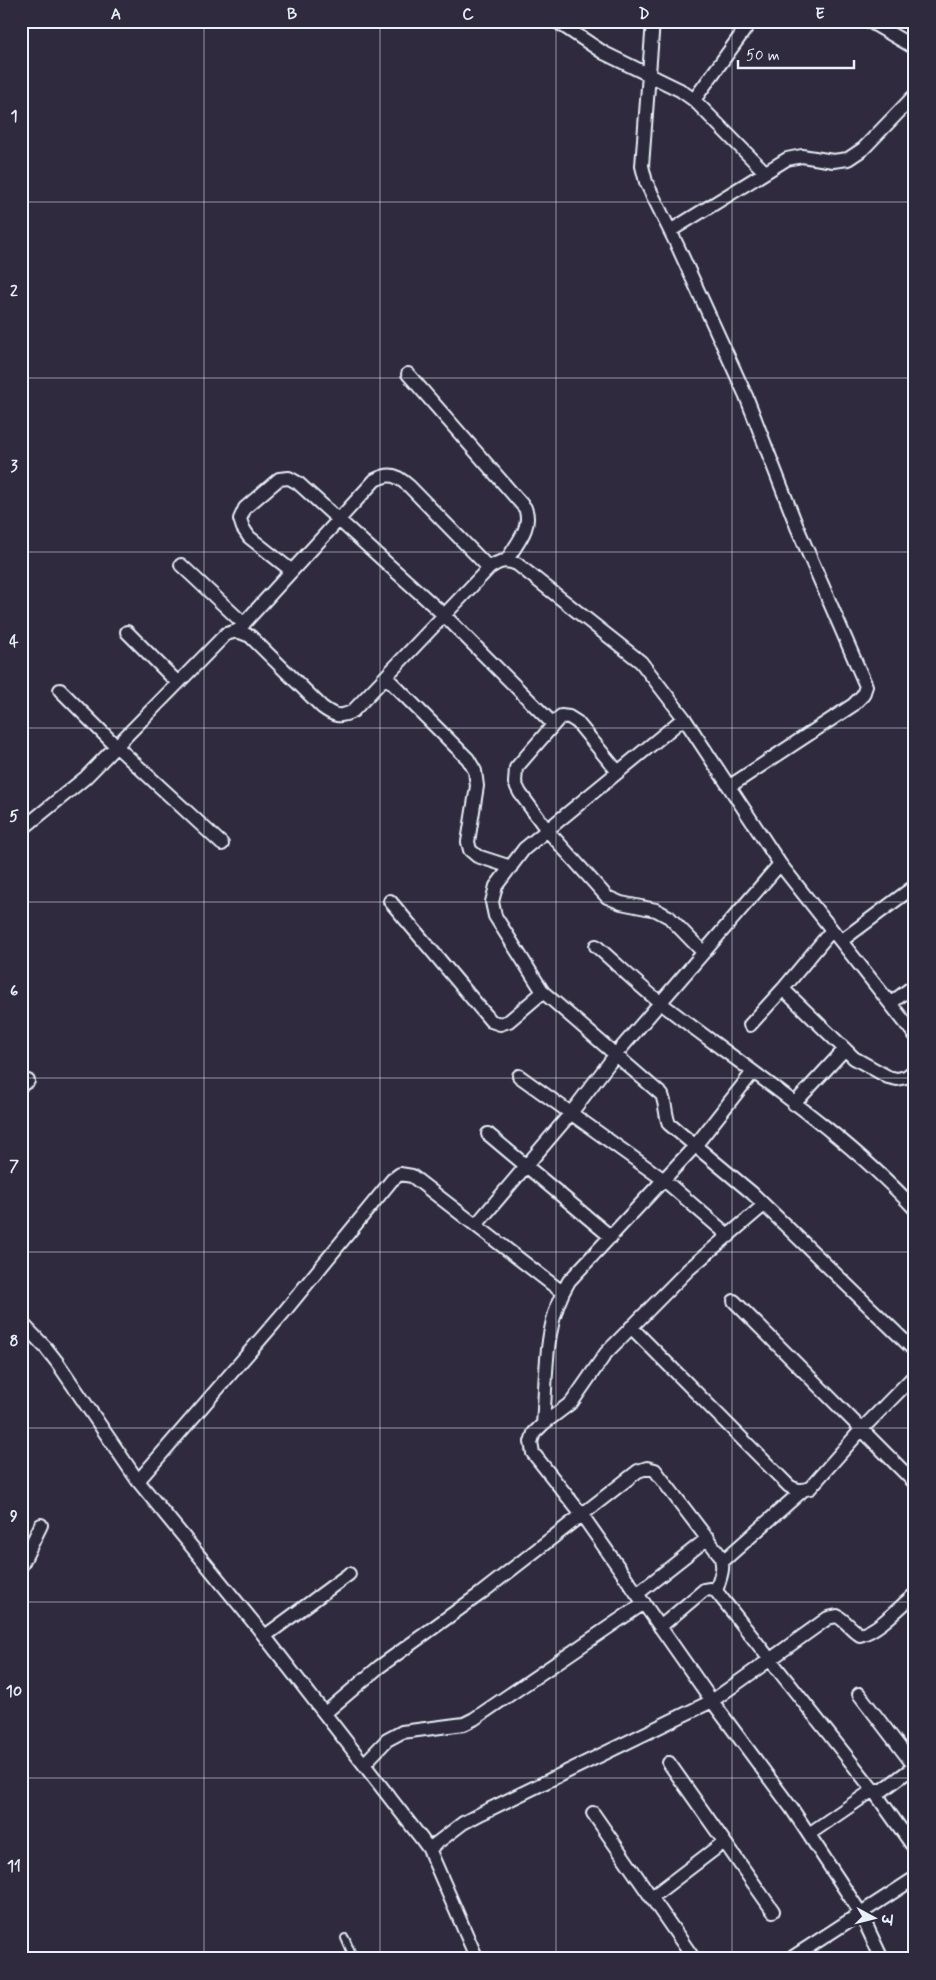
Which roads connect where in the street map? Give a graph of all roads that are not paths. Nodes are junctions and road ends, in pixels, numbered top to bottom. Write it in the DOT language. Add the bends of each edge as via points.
graph roads {
  1 [pos="556,21"];
  2 [pos="653,21"];
  3 [pos="751,21"];
  4 [pos="873,22"];
  5 [pos="915,48"];
  6 [pos="649,76"];
  7 [pos="915,95"];
  8 [pos="694,100"];
  9 [pos="765,172"];
  10 [pos="670,231"];
  11 [pos="408,374"];
  12 [pos="338,519"];
  13 [pos="507,560"];
  14 [pos="182,565"];
  15 [pos="489,568"];
  16 [pos="292,571"];
  17 [pos="444,615"];
  18 [pos="241,627"];
  19 [pos="127,632"];
  20 [pos="386,677"];
  21 [pos="178,683"];
  22 [pos="60,690"];
  23 [pos="684,718"];
  24 [pos="553,724"];
  25 [pos="116,746"];
  26 [pos="618,772"];
  27 [pos="730,786"];
  28 [pos="21,830"];
  29 [pos="547,830"];
  30 [pos="222,844"];
  31 [pos="780,864"];
  32 [pos="511,867"];
  33 [pos="915,886"];
  34 [pos="390,901"];
  35 [pos="832,930"];
  36 [pos="840,941"];
  37 [pos="596,946"];
  38 [pos="703,952"];
  39 [pos="915,986"];
  40 [pos="783,989"];
  41 [pos="543,992"];
  42 [pos="660,1002"];
  43 [pos="891,1003"];
  44 [pos="750,1025"];
  45 [pos="915,1035"];
  46 [pos="845,1049"];
  47 [pos="616,1054"];
  48 [pos="915,1070"];
  49 [pos="753,1072"];
  50 [pos="519,1076"];
  51 [pos="794,1104"];
  52 [pos="571,1113"];
  53 [pos="488,1134"];
  54 [pos="695,1146"];
  55 [pos="526,1166"];
  56 [pos="664,1180"];
  57 [pos="764,1205"];
  58 [pos="915,1210"];
  59 [pos="476,1225"];
  60 [pos="729,1236"];
  61 [pos="611,1237"];
  62 [pos="562,1292"];
  63 [pos="734,1301"];
  64 [pos="21,1322"];
  65 [pos="631,1328"];
  66 [pos="915,1351"];
  67 [pos="915,1375"];
  68 [pos="543,1424"];
  69 [pos="861,1430"];
  70 [pos="138,1481"];
  71 [pos="915,1483"];
  72 [pos="802,1490"];
  73 [pos="582,1515"];
  74 [pos="40,1525"];
  75 [pos="708,1538"];
  76 [pos="723,1561"];
  77 [pos="21,1566"];
  78 [pos="349,1574"];
  79 [pos="716,1590"];
  80 [pos="915,1594"];
  81 [pos="640,1598"];
  82 [pos="660,1627"];
  83 [pos="265,1636"];
  84 [pos="769,1660"];
  85 [pos="859,1694"];
  86 [pos="712,1701"];
  87 [pos="325,1713"];
  88 [pos="669,1763"];
  89 [pos="364,1764"];
  90 [pos="915,1766"];
  91 [pos="873,1790"];
  92 [pos="593,1813"];
  93 [pos="809,1834"];
  94 [pos="724,1842"];
  95 [pos="429,1849"];
  96 [pos="915,1849"];
  97 [pos="915,1878"];
  98 [pos="652,1898"];
  99 [pos="773,1911"];
  100 [pos="860,1912"];
  101 [pos="345,1938"];
  102 [pos="354,1959"];
  103 [pos="477,1959"];
  104 [pos="694,1959"];
  105 [pos="790,1959"];
  106 [pos="882,1959"];
  1 -- 6 [label="street" via="604,53"];
  2 -- 6 [label="street"];
  3 -- 8 [label="street"];
  4 -- 5 [label="street"];
  6 -- 8 [label="street"];
  6 -- 10 [label="street" via="642,166 646,182"];
  7 -- 9 [label="street" via="848,159 787,158"];
  8 -- 9 [label="street"];
  9 -- 10 [label="street"];
  10 -- 27 [label="street" via="746,396 866,686 863,696 853,705"];
  11 -- 13 [label="street" via="525,508 528,524"];
  12 -- 15 [label="street" via="375,480 386,475 398,477"];
  12 -- 16 [label="street"];
  12 -- 16 [label="street" via="289,478 279,479 245,508 240,519 249,537"];
  12 -- 17 [label="street"];
  13 -- 15 [label="street"];
  13 -- 23 [label="street" via="517,564 641,662"];
  14 -- 18 [label="street"];
  15 -- 17 [label="street"];
  16 -- 18 [label="street"];
  17 -- 20 [label="street"];
  17 -- 24 [label="street"];
  18 -- 20 [label="street" via="334,715 343,716 353,711"];
  18 -- 21 [label="street" via="226,634"];
  19 -- 21 [label="street"];
  20 -- 32 [label="street" via="468,759 475,771 477,786 468,842 470,850 477,856"];
  21 -- 25 [label="street"];
  22 -- 25 [label="street"];
  23 -- 26 [label="street"];
  23 -- 27 [label="street"];
  24 -- 26 [label="street" via="561,716 577,722"];
  24 -- 29 [label="street" via="516,768 515,783"];
  25 -- 28 [label="street" via="68,793"];
  25 -- 30 [label="street"];
  26 -- 29 [label="street"];
  27 -- 31 [label="street"];
  29 -- 32 [label="street" via="524,849"];
  29 -- 38 [label="street" via="607,897 656,910 669,917"];
  31 -- 35 [label="street"];
  31 -- 38 [label="street"];
  32 -- 41 [label="street" via="496,886 492,902 495,916"];
  33 -- 36 [label="street"];
  34 -- 41 [label="street" via="491,1020 500,1024 509,1021"];
  35 -- 36 [label="street"];
  35 -- 40 [label="street"];
  36 -- 43 [label="street"];
  37 -- 42 [label="street"];
  38 -- 42 [label="street"];
  39 -- 43 [label="street"];
  40 -- 44 [label="street"];
  40 -- 46 [label="street"];
  41 -- 47 [label="street"];
  42 -- 47 [label="street"];
  42 -- 49 [label="street"];
  43 -- 45 [label="street"];
  46 -- 48 [label="street" via="854,1058 888,1077 906,1077"];
  46 -- 51 [label="street"];
  47 -- 52 [label="street"];
  47 -- 54 [label="street" via="662,1095 669,1124"];
  49 -- 51 [label="street"];
  49 -- 54 [label="street"];
  50 -- 52 [label="street"];
  51 -- 58 [label="street" via="878,1172"];
  52 -- 55 [label="street"];
  52 -- 56 [label="street"];
  53 -- 55 [label="street"];
  54 -- 56 [label="street"];
  54 -- 57 [label="street"];
  55 -- 59 [label="street"];
  55 -- 61 [label="street"];
  56 -- 60 [label="street"];
  56 -- 61 [label="street"];
  57 -- 60 [label="street"];
  57 -- 66 [label="street"];
  59 -- 62 [label="street"];
  59 -- 70 [label="street" via="412,1176 400,1174 392,1180 284,1312"];
  60 -- 65 [label="street" via="689,1270"];
  61 -- 62 [label="street"];
  62 -- 68 [label="street" via="548,1342"];
  63 -- 69 [label="street"];
  64 -- 70 [label="street" via="57,1362"];
  65 -- 68 [label="street" via="606,1353 572,1402"];
  65 -- 72 [label="street" via="789,1486"];
  67 -- 69 [label="street"];
  68 -- 73 [label="street" via="534,1433 531,1442 533,1453"];
  69 -- 71 [label="street"];
  69 -- 72 [label="street" via="810,1488"];
  70 -- 83 [label="street"];
  72 -- 76 [label="street"];
  73 -- 75 [label="street" via="638,1471 648,1468 655,1470"];
  73 -- 81 [label="street"];
  73 -- 87 [label="street" via="379,1667"];
  74 -- 77 [label="street"];
  75 -- 76 [label="street"];
  75 -- 81 [label="street"];
  76 -- 79 [label="street"];
  78 -- 83 [label="street"];
  79 -- 82 [label="street" via="704,1590"];
  79 -- 84 [label="street"];
  80 -- 84 [label="street" via="866,1634 860,1635 837,1616 828,1618"];
  81 -- 82 [label="street"];
  81 -- 89 [label="street" via="474,1719 464,1724 394,1735"];
  82 -- 86 [label="street"];
  83 -- 87 [label="street"];
  84 -- 86 [label="street"];
  84 -- 91 [label="street"];
  85 -- 90 [label="street"];
  86 -- 93 [label="street"];
  86 -- 95 [label="street" via="482,1813"];
  87 -- 89 [label="street"];
  88 -- 94 [label="street"];
  89 -- 95 [label="street"];
  90 -- 91 [label="street" via="884,1790"];
  91 -- 93 [label="street"];
  91 -- 96 [label="street"];
  92 -- 98 [label="street"];
  93 -- 100 [label="street"];
  94 -- 98 [label="street"];
  94 -- 99 [label="street"];
  95 -- 103 [label="street"];
  97 -- 100 [label="street"];
  98 -- 104 [label="street"];
  100 -- 105 [label="street"];
  100 -- 106 [label="street"];
  101 -- 102 [label="lane"];
}
